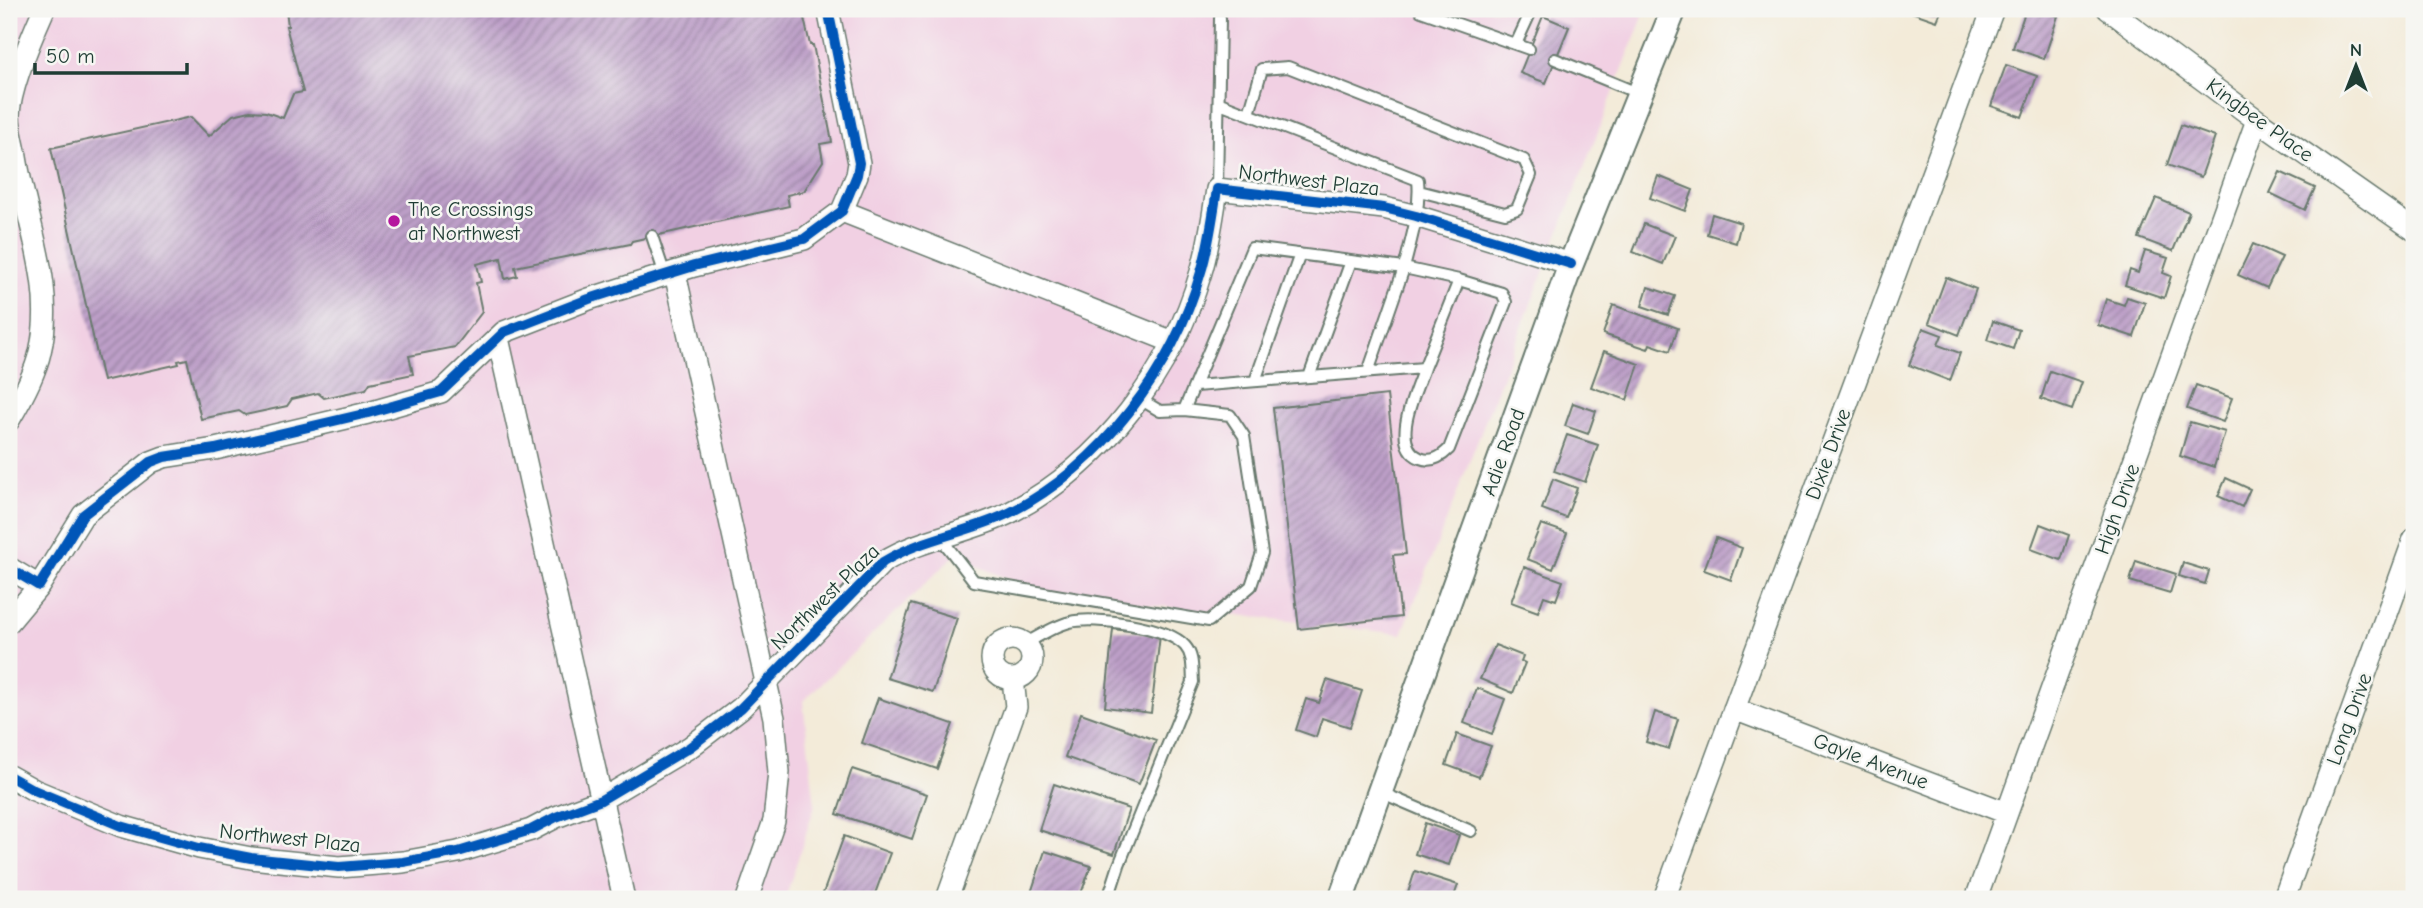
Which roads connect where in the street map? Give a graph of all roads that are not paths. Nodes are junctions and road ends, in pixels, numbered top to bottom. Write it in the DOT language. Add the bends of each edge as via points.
graph roads {
  1 [pos="44,9"];
  2 [pos="828,9"];
  3 [pos="1421,9"];
  4 [pos="1532,9"];
  5 [pos="1674,9"];
  6 [pos="1993,9"];
  7 [pos="2108,9"];
  8 [pos="1220,18"];
  9 [pos="1516,44"];
  10 [pos="1529,49"];
  11 [pos="1556,59"];
  12 [pos="1640,94"];
  13 [pos="1220,103"];
  14 [pos="1249,114"];
  15 [pos="2258,120"];
  16 [pos="1217,189"];
  17 [pos="1419,191"];
  18 [pos="842,211"];
  19 [pos="1416,216"];
  20 [pos="2414,230"];
  21 [pos="652,236"];
  22 [pos="1300,254"];
  23 [pos="1351,261"];
  24 [pos="1571,264"];
  25 [pos="1404,268"];
  26 [pos="670,274"];
  27 [pos="1459,280"];
  28 [pos="498,338"];
  29 [pos="1173,342"];
  30 [pos="1424,368"];
  31 [pos="1368,372"];
  32 [pos="1309,377"];
  33 [pos="1255,381"];
  34 [pos="1195,386"];
  35 [pos="1138,398"];
  36 [pos="1184,410"];
  37 [pos="9,420"];
  38 [pos="940,537"];
  39 [pos="2414,539"];
  40 [pos="9,568"];
  41 [pos="39,586"];
  42 [pos="9,622"];
  43 [pos="1026,644"];
  44 [pos="1013,679"];
  45 [pos="766,682"];
  46 [pos="1734,709"];
  47 [pos="9,776"];
  48 [pos="1380,792"];
  49 [pos="601,800"];
  50 [pos="2007,813"];
  51 [pos="1471,831"];
  52 [pos="624,899"];
  53 [pos="747,899"];
  54 [pos="947,899"];
  55 [pos="1108,899"];
  56 [pos="1341,899"];
  57 [pos="1664,899"];
  58 [pos="1976,899"];
  59 [pos="2284,899"];
  1 -- 37 [label="street" via="13,90 9,114 45,294 44,328 40,354"];
  2 -- 18 [label="street" via="859,163"];
  3 -- 9 [label="lane"];
  4 -- 9 [label="lane"];
  5 -- 12 [label="street, Adie Road"];
  6 -- 46 [label="street, Dixie Drive"];
  7 -- 15 [label="street, Kingbee Place"];
  8 -- 13 [label="lane"];
  9 -- 10 [label="lane"];
  11 -- 12 [label="lane"];
  12 -- 24 [label="street, Adie Road"];
  13 -- 14 [label="lane"];
  13 -- 16 [label="lane"];
  14 -- 17 [label="lane" via="1418,180"];
  14 -- 17 [label="lane" via="1262,69 1288,67 1524,160 1531,175 1517,209 1504,213"];
  15 -- 20 [label="street, Kingbee Place"];
  15 -- 50 [label="street, High Drive"];
  16 -- 19 [label="street, Northwest Plaza" via="1354,203"];
  16 -- 29 [label="street, Northwest Plaza" via="1202,272"];
  17 -- 19 [label="lane"];
  18 -- 26 [label="street" via="804,239"];
  18 -- 29 [label="street"];
  19 -- 24 [label="street, Northwest Plaza"];
  19 -- 25 [label="lane"];
  21 -- 26 [label="lane"];
  22 -- 23 [label="lane"];
  22 -- 33 [label="lane"];
  22 -- 34 [label="lane" via="1252,248"];
  23 -- 25 [label="lane"];
  23 -- 32 [label="lane"];
  24 -- 48 [label="street, Adie Road"];
  25 -- 27 [label="lane"];
  25 -- 31 [label="lane"];
  26 -- 28 [label="street" via="578,303"];
  26 -- 45 [label="street, Northwest Plaza"];
  27 -- 30 [label="lane"];
  27 -- 30 [label="lane" via="1502,293 1506,302 1449,449 1440,458 1424,460 1411,453 1405,442 1407,418"];
  28 -- 41 [label="street" via="441,392 151,462 83,514"];
  28 -- 49 [label="street"];
  29 -- 35 [label="street, Northwest Plaza"];
  30 -- 31 [label="lane"];
  31 -- 32 [label="lane"];
  32 -- 33 [label="lane"];
  33 -- 34 [label="lane"];
  34 -- 36 [label="lane"];
  35 -- 36 [label="lane" via="1160,411"];
  35 -- 38 [label="street, Northwest Plaza" via="1085,459 1041,494 988,523"];
  36 -- 38 [label="lane" via="1230,415 1244,436 1262,553 1251,586 1209,621 974,581"];
  38 -- 45 [label="street, Northwest Plaza" via="897,554 873,571"];
  39 -- 59 [label="street, Long Drive"];
  40 -- 41 [label="street"];
  41 -- 42 [label="street"];
  43 -- 44 [label="street" via="1032,663 1025,675"];
  43 -- 44 [label="street" via="1006,640 995,647 993,666"];
  43 -- 55 [label="lane" via="1073,621 1153,628 1185,646 1192,659 1193,682"];
  44 -- 54 [label="street" via="1016,707"];
  45 -- 49 [label="street, Northwest Plaza" via="741,708 690,747"];
  45 -- 53 [label="street, Northwest Plaza" via="774,718 778,784 774,821"];
  46 -- 50 [label="street, Gayle Avenue"];
  46 -- 57 [label="street, Dixie Drive"];
  47 -- 49 [label="street, Northwest Plaza" via="121,826 161,838 251,858 339,867 458,852 531,830"];
  48 -- 51 [label="lane"];
  48 -- 56 [label="street, Adie Road"];
  49 -- 52 [label="street"];
  50 -- 58 [label="street, High Drive"];
}
